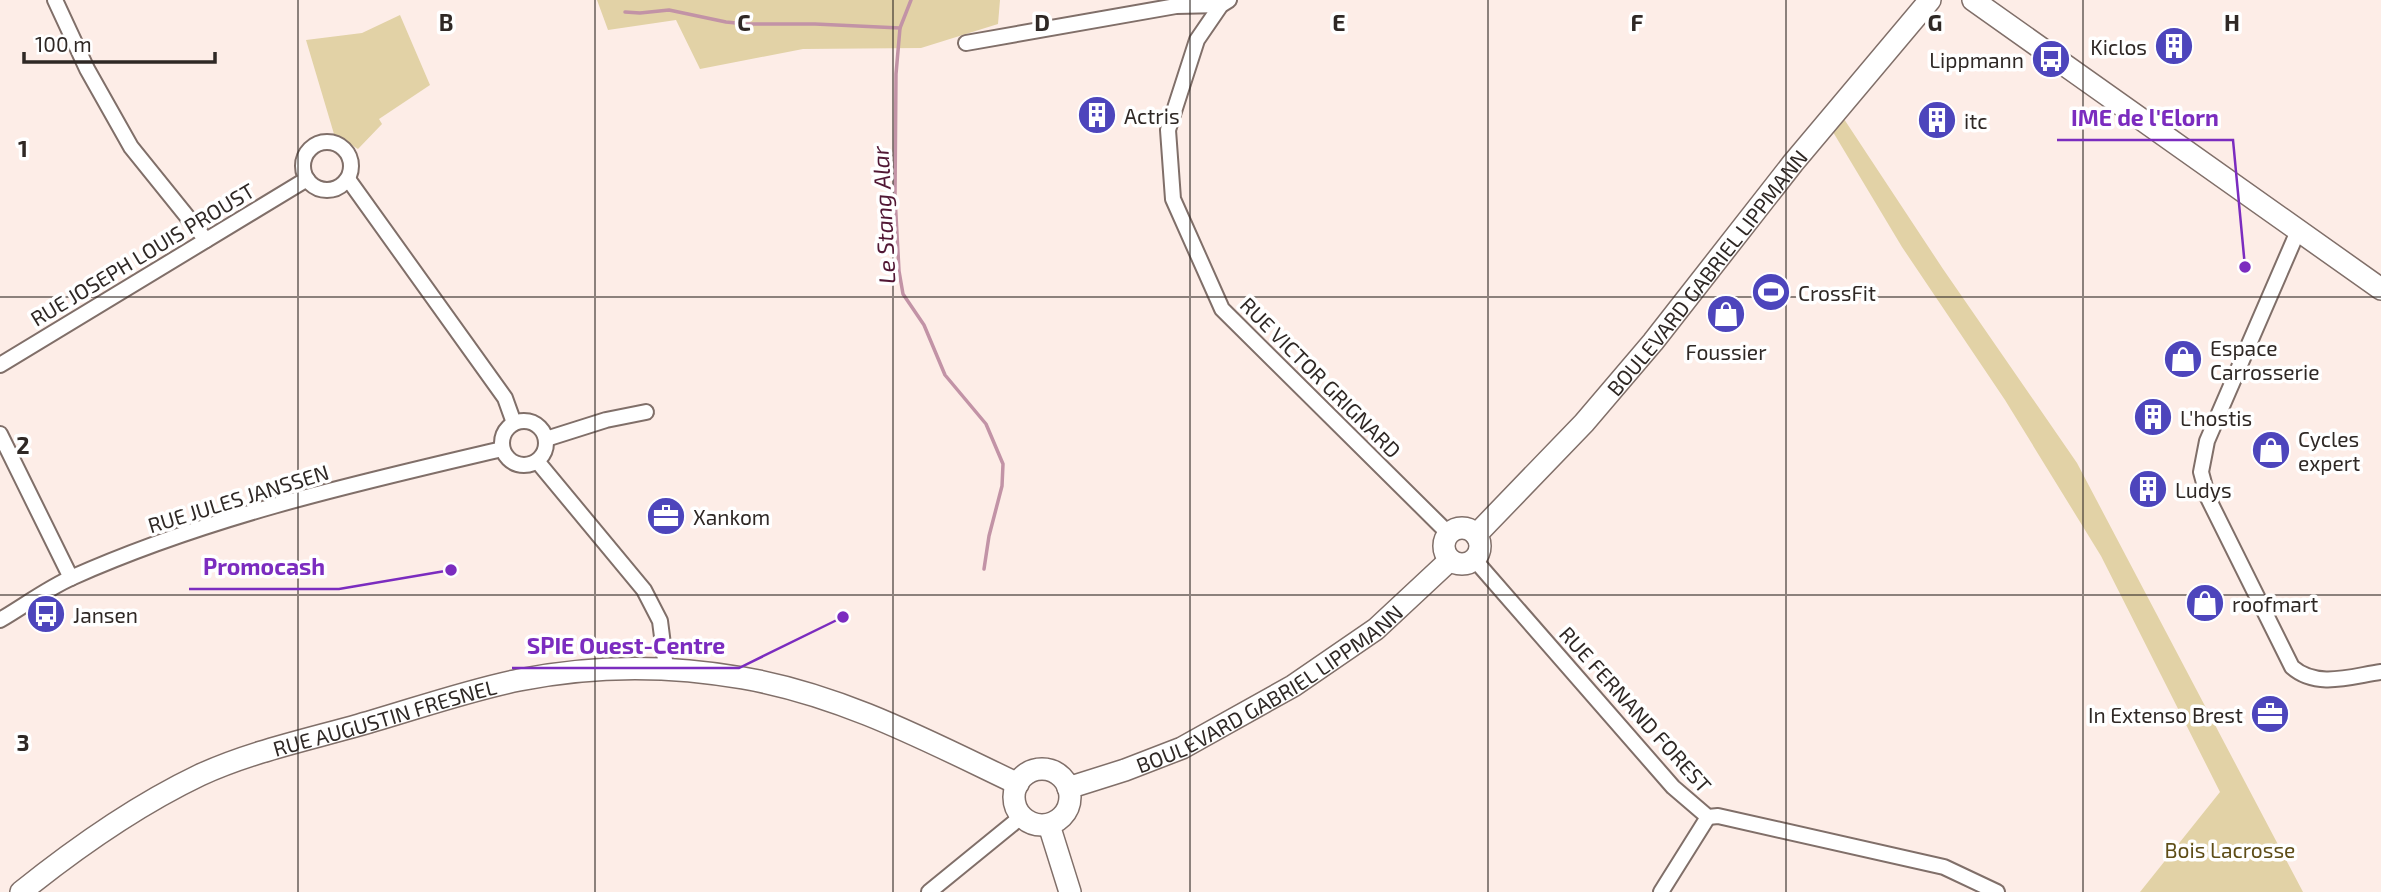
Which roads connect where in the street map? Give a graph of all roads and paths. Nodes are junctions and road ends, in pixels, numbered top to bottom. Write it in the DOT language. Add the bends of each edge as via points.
graph roads {
  1 [pos="55,0"];
  2 [pos="1930,0"];
  3 [pos="1973,0"];
  4 [pos="1225,3"];
  5 [pos="965,43"];
  6 [pos="307,179"];
  7 [pos="348,179"];
  8 [pos="2298,231"];
  9 [pos="206,240"];
  10 [pos="2381,289"];
  11 [pos="0,365"];
  12 [pos="646,412"];
  13 [pos="514,423"];
  14 [pos="0,434"];
  15 [pos="546,439"];
  16 [pos="502,449"];
  17 [pos="537,461"];
  18 [pos="1450,534"];
  19 [pos="1476,535"];
  20 [pos="1474,559"];
  21 [pos="1450,560"];
  22 [pos="71,578"];
  23 [pos="0,620"];
  24 [pos="666,668"];
  25 [pos="2381,672"];
  26 [pos="1017,784"];
  27 [pos="1068,788"];
  28 [pos="1021,817"];
  29 [pos="1708,817"];
  30 [pos="1049,825"];
  31 [pos="21,892"];
  32 [pos="929,892"];
  33 [pos="1070,892"];
  34 [pos="1661,892"];
  35 [pos="1997,892"];
  1 -- 9 [label="street" via="131,148"];
  2 -- 19 [label="street, BOULEVARD GABRIEL LIPPMANN" via="1793,163 1645,352"];
  3 -- 8 [label="street"];
  4 -- 5 [label="street" via="1176,6"];
  4 -- 18 [label="street, RUE VICTOR GRIGNARD" via="1196,40 1168,130 1173,199 1222,309"];
  6 -- 7 [label="street" via="327,190"];
  6 -- 7 [label="street" via="305,156 324,142 346,150 351,169"];
  6 -- 9 [label="street, RUE JOSEPH LOUIS PROUST"];
  7 -- 13 [label="street" via="505,398"];
  8 -- 10 [label="street"];
  8 -- 25 [label="street" via="2207,441 2201,472 2208,498 2292,667 2302,676 2330,680"];
  9 -- 11 [label="street, RUE JOSEPH LOUIS PROUST"];
  12 -- 15 [label="street"];
  13 -- 15 [label="street" via="537,425"];
  13 -- 16 [label="street" via="506,429"];
  14 -- 22 [label="street"];
  15 -- 17 [label="street"];
  16 -- 17 [label="street" via="513,463"];
  16 -- 22 [label="street, RUE JULES JANSSEN" via="343,487 191,531"];
  17 -- 24 [label="street" via="644,590 660,621"];
  18 -- 19 [label="street" via="1466,529"];
  18 -- 21 [label="street" via="1444,544"];
  19 -- 20 [label="street" via="1480,545"];
  20 -- 21 [label="street" via="1465,564"];
  20 -- 29 [label="street, RUE FERNAND FOREST" via="1673,787"];
  21 -- 27 [label="street, BOULEVARD GABRIEL LIPPMANN" via="1376,629 1293,686 1182,747"];
  22 -- 23 [label="street, RUE JULES JANSSEN"];
  24 -- 26 [label="street, RUE AUGUSTIN FRESNEL" via="804,690 848,705"];
  24 -- 31 [label="street, RUE AUGUSTIN FRESNEL" via="598,669 517,680 240,760 201,775 120,819"];
  26 -- 27 [label="street" via="1031,772 1048,770"];
  26 -- 28 [label="street" via="1014,801"];
  27 -- 30 [label="street" via="1068,810"];
  28 -- 30 [label="street"];
  28 -- 32 [label="street"];
  29 -- 34 [label="street"];
  29 -- 35 [label="street, RUE FERNAND FOREST" via="1944,867"];
  30 -- 33 [label="street"];
}
